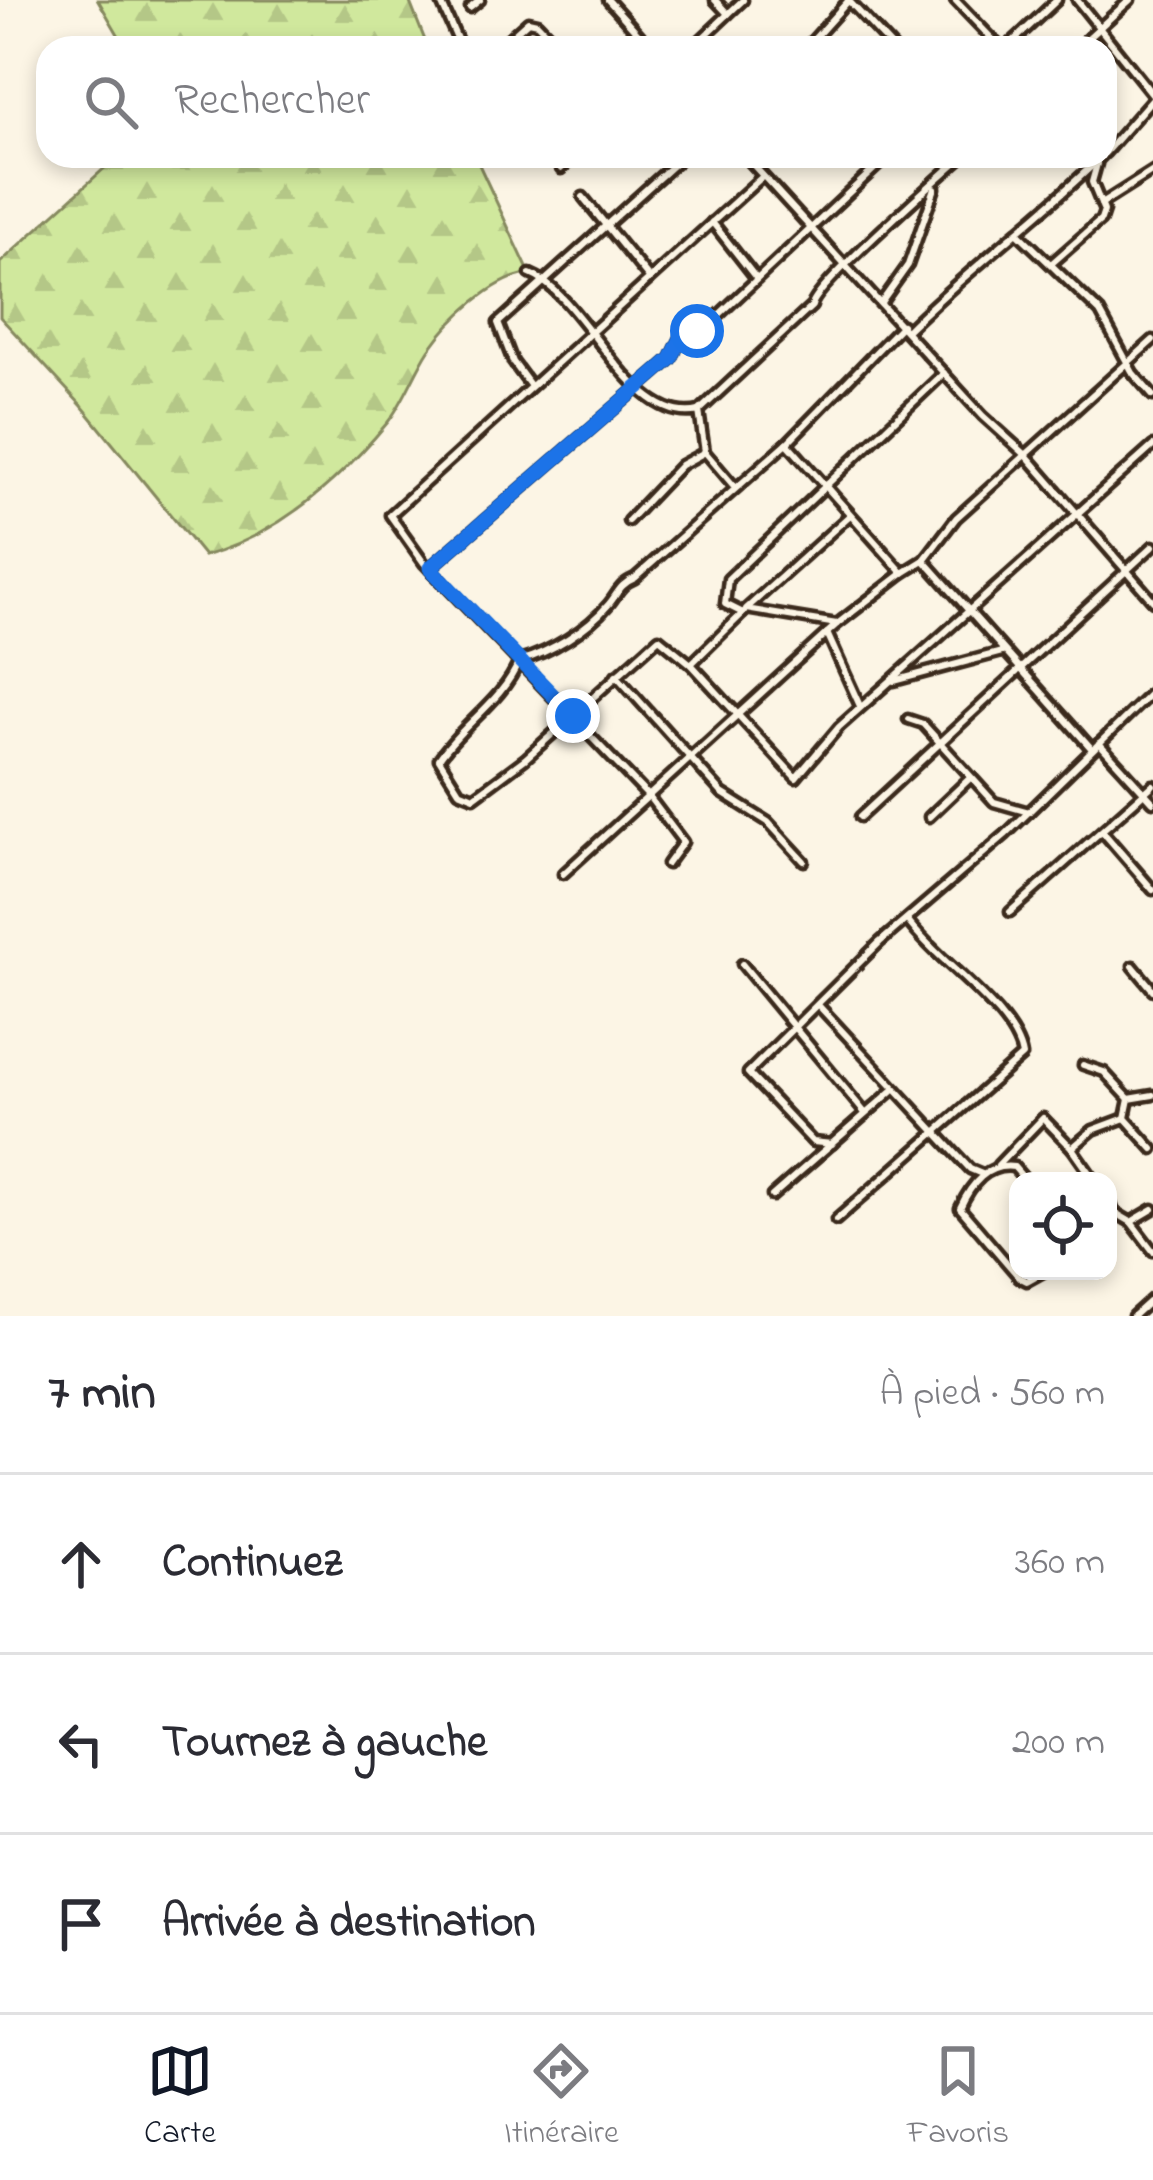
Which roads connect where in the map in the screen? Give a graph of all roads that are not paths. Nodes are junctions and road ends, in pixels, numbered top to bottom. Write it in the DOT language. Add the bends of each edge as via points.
graph roads {
  1 [pos="440,0"];
  2 [pos="479,0"];
  3 [pos="608,0"];
  4 [pos="715,0"];
  5 [pos="743,0"];
  6 [pos="848,0"];
  7 [pos="955,0"];
  8 [pos="1058,0"];
  9 [pos="1077,0"];
  10 [pos="1130,0"];
  11 [pos="470,8"];
  12 [pos="728,14"];
  13 [pos="1100,26"];
  14 [pos="456,36"];
  15 [pos="511,36"];
  16 [pos="546,36"];
  17 [pos="641,36"];
  18 [pos="705,36"];
  19 [pos="820,36"];
  20 [pos="882,36"];
  21 [pos="991,36"];
  22 [pos="1017,36"];
  23 [pos="1090,36"];
  24 [pos="1108,36"];
  25 [pos="1117,48"];
  26 [pos="1153,96"];
  27 [pos="1117,138"];
  28 [pos="669,168"];
  29 [pos="755,168"];
  30 [pos="875,168"];
  31 [pos="952,168"];
  32 [pos="1088,168"];
  33 [pos="1097,168"];
  34 [pos="1153,171"];
  35 [pos="762,177"];
  36 [pos="941,179"];
  37 [pos="583,197"];
  38 [pos="1101,204"];
  39 [pos="712,222"];
  40 [pos="606,223"];
  41 [pos="814,226"];
  42 [pos="1018,233"];
  43 [pos="845,261"];
  44 [pos="1051,264"];
  45 [pos="530,274"];
  46 [pos="649,278"];
  47 [pos="756,278"];
  48 [pos="544,279"];
  49 [pos="881,302"];
  50 [pos="904,328"];
  51 [pos="587,334"];
  52 [pos="1153,340"];
  53 [pos="1130,360"];
  54 [pos="944,374"];
  55 [pos="530,385"];
  56 [pos="640,385"];
  57 [pos="1153,396"];
  58 [pos="699,411"];
  59 [pos="787,443"];
  60 [pos="1153,446"];
  61 [pos="705,452"];
  62 [pos="1026,455"];
  63 [pos="735,487"];
  64 [pos="826,488"];
  65 [pos="1077,514"];
  66 [pos="849,516"];
  67 [pos="628,521"];
  68 [pos="1153,546"];
  69 [pos="924,560"];
  70 [pos="430,568"];
  71 [pos="1126,571"];
  72 [pos="903,573"];
  73 [pos="1153,601"];
  74 [pos="744,611"];
  75 [pos="969,613"];
  76 [pos="837,624"];
  77 [pos="827,633"];
  78 [pos="1004,652"];
  79 [pos="520,661"];
  80 [pos="691,664"];
  81 [pos="1019,668"];
  82 [pos="616,675"];
  83 [pos="890,682"];
  84 [pos="1153,691"];
  85 [pos="861,707"];
  86 [pos="736,715"];
  87 [pos="573,716"];
  88 [pos="908,719"];
  89 [pos="940,745"];
  90 [pos="1096,746"];
  91 [pos="692,757"];
  92 [pos="969,778"];
  93 [pos="1153,785"];
  94 [pos="1144,793"];
  95 [pos="649,797"];
  96 [pos="1153,802"];
  97 [pos="1029,812"];
  98 [pos="860,817"];
  99 [pos="929,817"];
  100 [pos="1102,832"];
  101 [pos="804,861"];
  102 [pos="667,864"];
  103 [pos="563,874"];
  104 [pos="1153,890"];
  105 [pos="1010,912"];
  106 [pos="908,920"];
  107 [pos="742,964"];
  108 [pos="1133,967"];
  109 [pos="1153,990"];
  110 [pos="819,1006"];
  111 [pos="791,1030"];
  112 [pos="1083,1065"];
  113 [pos="892,1091"];
  114 [pos="1153,1095"];
  115 [pos="1130,1100"];
  116 [pos="865,1113"];
  117 [pos="1125,1118"];
  118 [pos="935,1133"];
  119 [pos="832,1144"];
  120 [pos="1072,1148"];
  121 [pos="1153,1149"];
  122 [pos="998,1165"];
  123 [pos="1018,1172"];
  124 [pos="1089,1172"];
  125 [pos="982,1174"];
  126 [pos="772,1196"];
  127 [pos="1153,1209"];
  128 [pos="1117,1216"];
  129 [pos="836,1220"];
  130 [pos="1131,1222"];
  131 [pos="1153,1251"];
  132 [pos="1009,1265"];
  133 [pos="1153,1298"];
  134 [pos="1132,1316"];
  1 -- 14 [label="street"];
  2 -- 11 [label="street"];
  3 -- 17 [label="street"];
  4 -- 12 [label="street"];
  5 -- 12 [label="street"];
  6 -- 19 [label="street"];
  6 -- 20 [label="street"];
  7 -- 21 [label="street"];
  8 -- 22 [label="street"];
  9 -- 13 [label="street"];
  10 -- 13 [label="street"];
  12 -- 18 [label="street"];
  13 -- 23 [label="street"];
  13 -- 24 [label="street"];
  15 -- 16 [label="street" via="528,21"];
  25 -- 26 [label="street"];
  26 -- 27 [label="street"];
  28 -- 40 [label="street"];
  29 -- 35 [label="street"];
  30 -- 41 [label="street"];
  31 -- 36 [label="street"];
  32 -- 42 [label="street"];
  33 -- 38 [label="street" via="1092,182"];
  34 -- 38 [label="street"];
  35 -- 39 [label="street"];
  35 -- 41 [label="street"];
  36 -- 43 [label="street"];
  36 -- 49 [label="street" via="908,265"];
  37 -- 40 [label="street"];
  38 -- 44 [label="street" via="1101,220"];
  39 -- 46 [label="street"];
  39 -- 47 [label="street"];
  40 -- 46 [label="street"];
  40 -- 48 [label="street"];
  41 -- 43 [label="street"];
  41 -- 47 [label="street"];
  42 -- 44 [label="street"];
  42 -- 50 [label="street"];
  43 -- 49 [label="street"];
  43 -- 58 [label="street" via="812,306"];
  44 -- 53 [label="street" via="1100,313"];
  45 -- 48 [label="street"];
  46 -- 51 [label="street"];
  47 -- 56 [label="street" via="706,327 682,336 671,359"];
  48 -- 51 [label="street"];
  48 -- 55 [label="street" via="498,323"];
  49 -- 50 [label="street"];
  50 -- 54 [label="street"];
  50 -- 59 [label="street"];
  51 -- 55 [label="street"];
  51 -- 56 [label="street"];
  52 -- 53 [label="street"];
  53 -- 57 [label="street"];
  53 -- 62 [label="street"];
  54 -- 62 [label="street"];
  54 -- 64 [label="street"];
  55 -- 70 [label="street" via="390,514"];
  56 -- 58 [label="street" via="682,416"];
  56 -- 70 [label="street"];
  58 -- 61 [label="street"];
  59 -- 63 [label="street"];
  59 -- 64 [label="street"];
  60 -- 65 [label="street"];
  61 -- 63 [label="street"];
  61 -- 67 [label="street" via="681,465"];
  62 -- 65 [label="street"];
  62 -- 69 [label="street" via="956,518"];
  63 -- 79 [label="street" via="621,584 593,618 554,648"];
  64 -- 66 [label="street"];
  64 -- 74 [label="street" via="728,579 725,604"];
  65 -- 71 [label="street"];
  65 -- 75 [label="street"];
  66 -- 72 [label="street"];
  66 -- 74 [label="street"];
  68 -- 71 [label="street"];
  69 -- 72 [label="street"];
  69 -- 75 [label="street"];
  70 -- 79 [label="street"];
  71 -- 73 [label="street"];
  71 -- 81 [label="street"];
  72 -- 76 [label="street"];
  74 -- 76 [label="street"];
  74 -- 80 [label="street"];
  75 -- 78 [label="street"];
  75 -- 83 [label="street"];
  76 -- 77 [label="street"];
  77 -- 85 [label="street"];
  77 -- 86 [label="street"];
  78 -- 81 [label="street"];
  78 -- 83 [label="street"];
  79 -- 87 [label="street"];
  79 -- 87 [label="street" via="511,682 439,759 459,791 474,797"];
  80 -- 82 [label="street" via="658,638"];
  80 -- 86 [label="street"];
  81 -- 89 [label="street"];
  81 -- 90 [label="street"];
  82 -- 87 [label="street"];
  82 -- 91 [label="street"];
  83 -- 85 [label="street"];
  84 -- 90 [label="street"];
  85 -- 86 [label="street" via="796,778"];
  86 -- 91 [label="street"];
  87 -- 95 [label="street"];
  88 -- 89 [label="street"];
  89 -- 92 [label="street"];
  89 -- 98 [label="street"];
  90 -- 94 [label="street"];
  90 -- 97 [label="street"];
  91 -- 95 [label="street"];
  91 -- 101 [label="street"];
  92 -- 97 [label="street" via="994,802"];
  92 -- 99 [label="street"];
  93 -- 94 [label="street"];
  94 -- 96 [label="street"];
  94 -- 100 [label="street"];
  95 -- 102 [label="street" via="683,842"];
  95 -- 103 [label="street"];
  97 -- 106 [label="street"];
  100 -- 104 [label="street"];
  100 -- 105 [label="street"];
  106 -- 110 [label="street"];
  106 -- 118 [label="street" via="959,979 996,1007 1019,1037 1022,1056"];
  107 -- 111 [label="street"];
  108 -- 109 [label="street"];
  110 -- 111 [label="street"];
  110 -- 113 [label="street"];
  111 -- 116 [label="street"];
  111 -- 119 [label="street" via="748,1073 813,1142"];
  112 -- 115 [label="street" via="1104,1072"];
  113 -- 116 [label="street"];
  113 -- 118 [label="street"];
  114 -- 115 [label="street"];
  115 -- 117 [label="street"];
  116 -- 119 [label="street"];
  117 -- 120 [label="street"];
  117 -- 121 [label="street"];
  118 -- 125 [label="street"];
  118 -- 129 [label="street"];
  119 -- 126 [label="street"];
  120 -- 122 [label="street" via="1043,1118"];
  120 -- 124 [label="street"];
  122 -- 123 [label="street"];
  122 -- 125 [label="street"];
  125 -- 132 [label="street" via="960,1208"];
  127 -- 130 [label="street"];
  128 -- 130 [label="street"];
  130 -- 131 [label="street"];
  133 -- 134 [label="street"];
}
